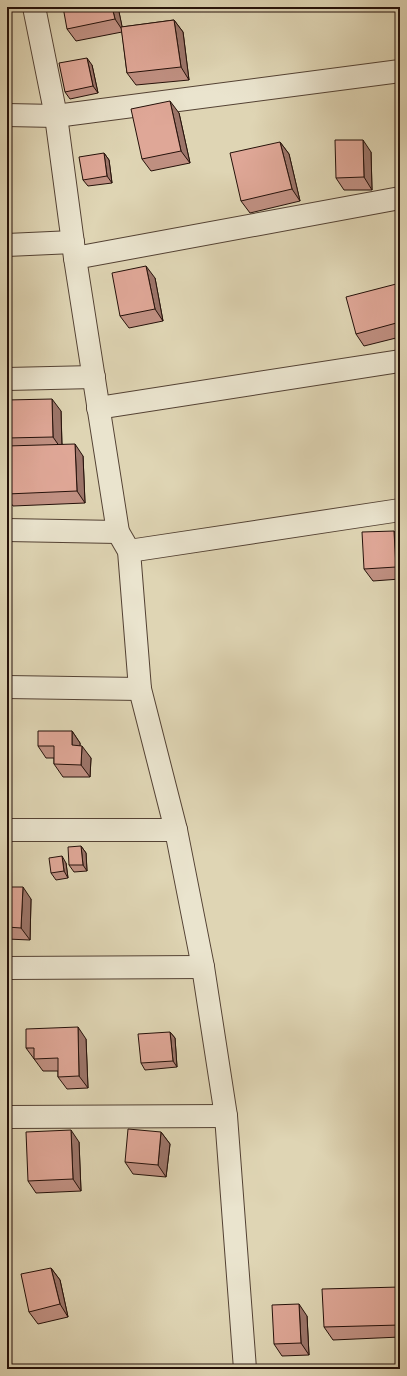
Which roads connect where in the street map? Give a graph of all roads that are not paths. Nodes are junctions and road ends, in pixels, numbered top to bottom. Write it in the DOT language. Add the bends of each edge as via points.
graph roads {
  1 [pos="34,7"];
  2 [pos="400,71"];
  3 [pos="7,115"];
  4 [pos="56,116"];
  5 [pos="400,198"];
  6 [pos="7,245"];
  7 [pos="74,250"];
  8 [pos="400,362"];
  9 [pos="94,377"];
  10 [pos="7,379"];
  11 [pos="98,408"];
  12 [pos="400,510"];
  13 [pos="7,530"];
  14 [pos="118,532"];
  15 [pos="128,551"];
  16 [pos="7,687"];
  17 [pos="140,689"];
  18 [pos="7,830"];
  19 [pos="176,830"];
  20 [pos="203,967"];
  21 [pos="7,968"];
  22 [pos="226,1116"];
  23 [pos="7,1117"];
  24 [pos="245,1369"];
  1 -- 4 [label="street"];
  2 -- 4 [label="street"];
  3 -- 4 [label="street"];
  4 -- 7 [label="street"];
  5 -- 7 [label="street"];
  6 -- 7 [label="street"];
  7 -- 9 [label="street"];
  8 -- 11 [label="street"];
  9 -- 10 [label="street"];
  9 -- 11 [label="street"];
  11 -- 14 [label="street"];
  12 -- 15 [label="street"];
  13 -- 14 [label="street"];
  14 -- 15 [label="street"];
  15 -- 17 [label="street"];
  16 -- 17 [label="street"];
  17 -- 19 [label="street"];
  18 -- 19 [label="street"];
  19 -- 20 [label="street"];
  20 -- 21 [label="street"];
  20 -- 22 [label="street"];
  22 -- 23 [label="street"];
  22 -- 24 [label="street"];
}
